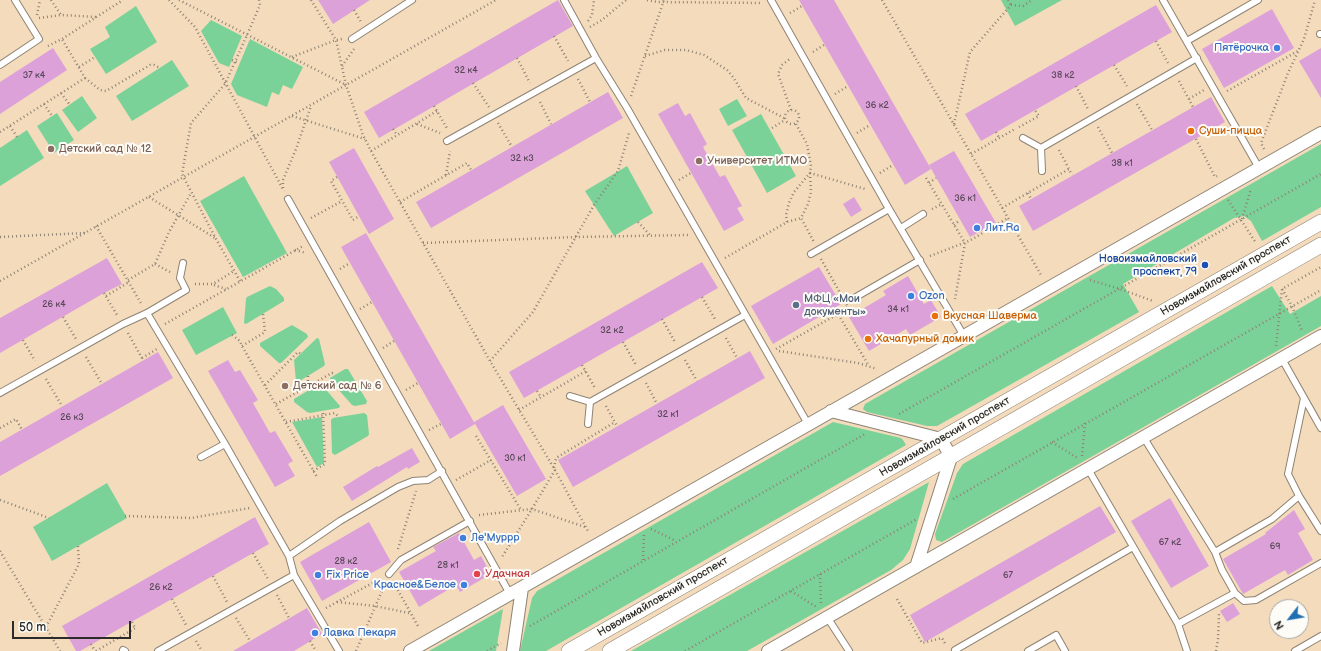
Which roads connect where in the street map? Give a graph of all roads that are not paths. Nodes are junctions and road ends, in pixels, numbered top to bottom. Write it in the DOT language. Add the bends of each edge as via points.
graph roads {
  1 [pos="15,0"];
  2 [pos="412,0"];
  3 [pos="564,0"];
  4 [pos="1163,0"];
  5 [pos="1258,0"];
  6 [pos="772,1"];
  7 [pos="354,38"];
  8 [pos="1186,41"];
  9 [pos="596,58"];
  10 [pos="1197,58"];
  11 [pos="0,65"];
  12 [pos="1321,133"];
  13 [pos="1023,138"];
  14 [pos="449,139"];
  15 [pos="1041,148"];
  16 [pos="1259,168"];
  17 [pos="1042,171"];
  18 [pos="288,198"];
  19 [pos="889,209"];
  20 [pos="923,214"];
  21 [pos="1321,222"];
  22 [pos="901,228"];
  23 [pos="1321,245"];
  24 [pos="811,254"];
  25 [pos="920,260"];
  26 [pos="183,263"];
  27 [pos="856,297"];
  28 [pos="146,313"];
  29 [pos="745,315"];
  30 [pos="964,336"];
  31 [pos="1321,336"];
  32 [pos="1279,354"];
  33 [pos="0,394"];
  34 [pos="570,396"];
  35 [pos="1304,398"];
  36 [pos="590,402"];
  37 [pos="831,411"];
  38 [pos="588,424"];
  39 [pos="808,424"];
  40 [pos="1321,428"];
  41 [pos="1144,438"];
  42 [pos="941,439"];
  43 [pos="225,444"];
  44 [pos="201,456"];
  45 [pos="951,457"];
  46 [pos="1088,469"];
  47 [pos="442,471"];
  48 [pos="1299,496"];
  49 [pos="468,519"];
  50 [pos="1321,531"];
  51 [pos="1133,547"];
  52 [pos="1215,552"];
  53 [pos="289,556"];
  54 [pos="1321,563"];
  55 [pos="916,567"];
  56 [pos="294,574"];
  57 [pos="389,574"];
  58 [pos="522,588"];
  59 [pos="1235,593"];
  60 [pos="510,594"];
  61 [pos="827,617"];
  62 [pos="1178,624"];
  63 [pos="1321,636"];
  64 [pos="1186,649"];
  65 [pos="952,650"];
  66 [pos="158,651"];
  67 [pos="339,651"];
  68 [pos="410,651"];
  69 [pos="513,651"];
  70 [pos="569,651"];
  71 [pos="610,651"];
  72 [pos="768,651"];
  73 [pos="849,651"];
  74 [pos="1028,651"];
  75 [pos="1065,651"];
  76 [pos="1179,651"];
  77 [pos="1295,651"];
  1 -- 11 [label="lane" via="39,39"];
  2 -- 7 [label="lane"];
  3 -- 9 [label="lane"];
  4 -- 8 [label="lane"];
  5 -- 8 [label="lane"];
  6 -- 19 [label="lane"];
  8 -- 10 [label="lane"];
  9 -- 14 [label="lane"];
  9 -- 29 [label="lane"];
  10 -- 15 [label="lane"];
  10 -- 16 [label="lane"];
  12 -- 16 [label="street"];
  13 -- 15 [label="lane"];
  15 -- 17 [label="lane"];
  16 -- 30 [label="street"];
  18 -- 47 [label="lane"];
  19 -- 22 [label="lane"];
  19 -- 24 [label="lane"];
  20 -- 22 [label="lane"];
  21 -- 42 [label="street, Новоизмайловский проспект"];
  22 -- 25 [label="lane"];
  23 -- 45 [label="street, Новоизмайловский проспект"];
  25 -- 27 [label="lane"];
  25 -- 30 [label="lane"];
  26 -- 28 [label="lane" via="181,280 186,290"];
  28 -- 33 [label="lane"];
  28 -- 43 [label="lane"];
  29 -- 36 [label="lane"];
  29 -- 39 [label="lane"];
  30 -- 37 [label="street"];
  31 -- 32 [label="street"];
  32 -- 35 [label="lane"];
  32 -- 41 [label="street"];
  34 -- 36 [label="lane"];
  35 -- 40 [label="lane"];
  35 -- 48 [label="lane" via="1288,474"];
  36 -- 38 [label="lane"];
  37 -- 39 [label="street"];
  37 -- 42 [label="street"];
  39 -- 58 [label="street"];
  41 -- 46 [label="street"];
  41 -- 52 [label="lane"];
  42 -- 45 [label="street"];
  42 -- 70 [label="street, Новоизмайловский проспект"];
  43 -- 44 [label="lane"];
  43 -- 53 [label="lane"];
  45 -- 55 [label="street"];
  45 -- 71 [label="street, Новоизмайловский проспект"];
  46 -- 51 [label="lane"];
  46 -- 55 [label="street"];
  47 -- 49 [label="lane"];
  47 -- 53 [label="lane" via="428,480 398,486"];
  48 -- 50 [label="lane"];
  48 -- 52 [label="lane" via="1272,519"];
  49 -- 57 [label="lane" via="401,560"];
  49 -- 60 [label="lane"];
  51 -- 62 [label="lane"];
  51 -- 65 [label="lane"];
  52 -- 59 [label="lane"];
  53 -- 56 [label="lane"];
  54 -- 59 [label="lane" via="1256,600 1244,601"];
  55 -- 61 [label="street"];
  56 -- 66 [label="lane"];
  56 -- 67 [label="lane"];
  58 -- 60 [label="street"];
  58 -- 69 [label="street"];
  59 -- 62 [label="lane"];
  60 -- 68 [label="street"];
  61 -- 72 [label="street"];
  61 -- 73 [label="lane"];
  62 -- 64 [label="lane"];
  63 -- 77 [label="lane"];
  64 -- 76 [label="lane"];
  74 -- 75 [label="lane" via="1056,635"];
}
